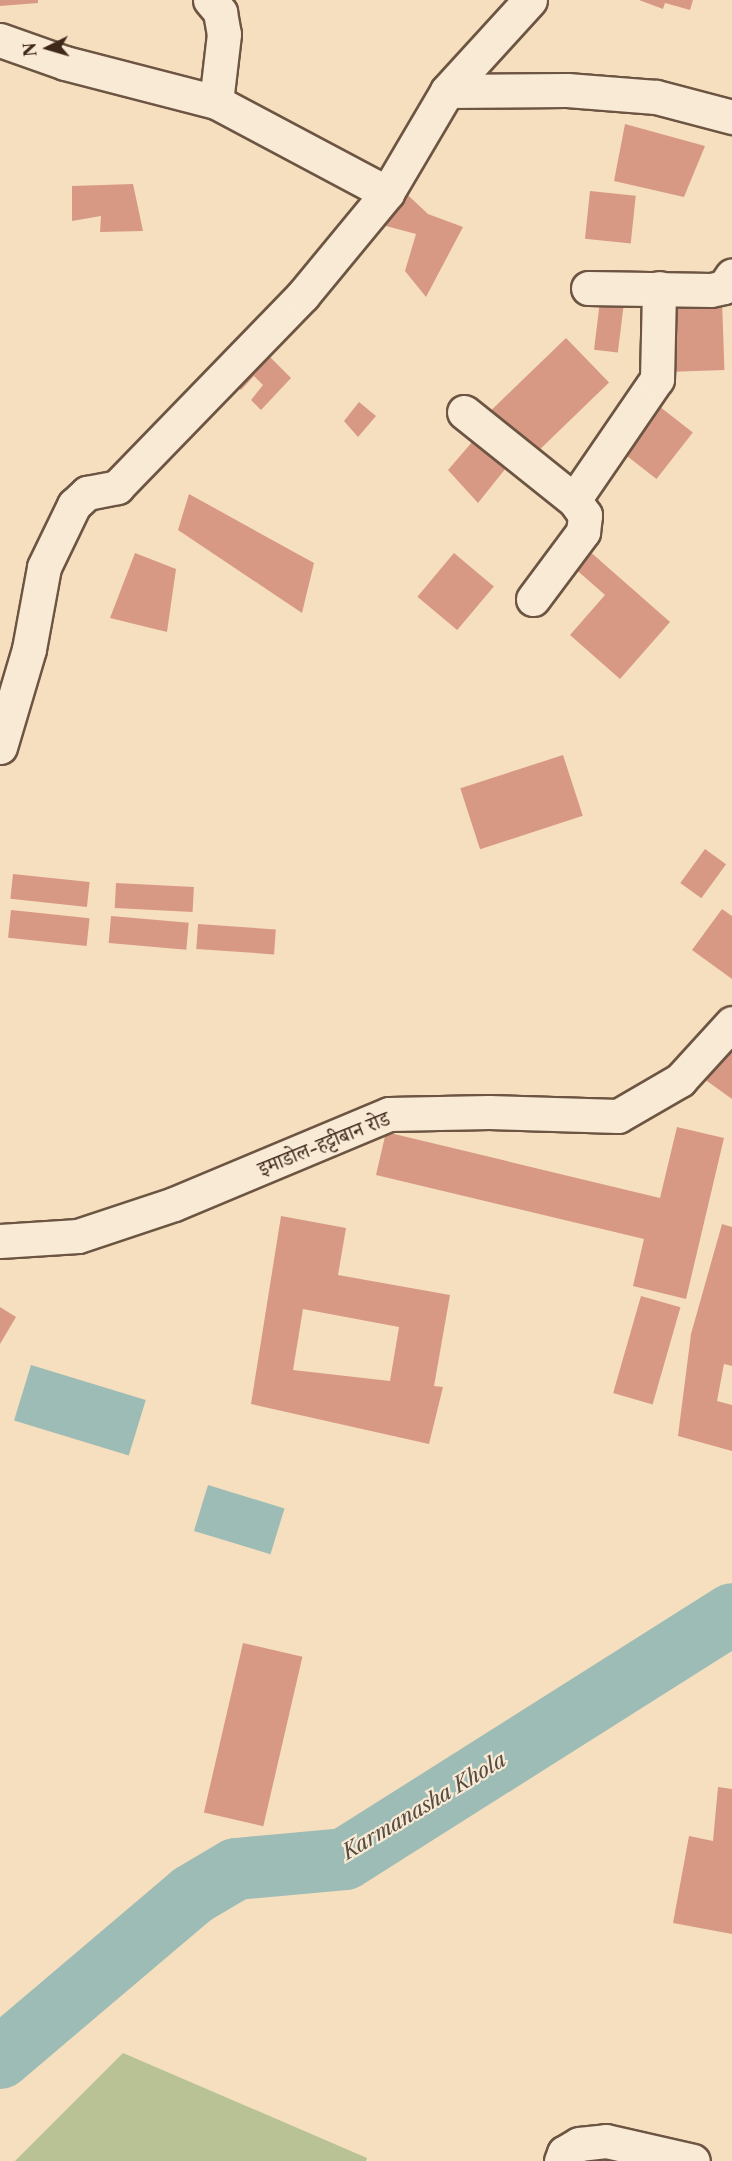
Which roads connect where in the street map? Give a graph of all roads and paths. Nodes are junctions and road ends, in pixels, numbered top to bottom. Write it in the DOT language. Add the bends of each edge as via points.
graph roads {
  1 [pos="210,0"];
  2 [pos="530,0"];
  3 [pos="0,39"];
  4 [pos="447,91"];
  5 [pos="216,102"];
  6 [pos="732,117"];
  7 [pos="387,193"];
  8 [pos="732,275"];
  9 [pos="588,288"];
  10 [pos="659,288"];
  11 [pos="464,412"];
  12 [pos="574,500"];
  13 [pos="533,599"];
  14 [pos="0,747"];
  15 [pos="732,1023"];
  16 [pos="3,1234"];
  17 [pos="561,2161"];
  18 [pos="693,2161"];
  1 -- 5 [label="street" via="220,12 225,34"];
  2 -- 4 [label="street"];
  3 -- 5 [label="street" via="65,63"];
  4 -- 6 [label="street" via="567,90 656,97"];
  4 -- 7 [label="street"];
  5 -- 7 [label="street"];
  7 -- 14 [label="street" via="303,295 117,487 87,493 74,505 44,567 29,649"];
  8 -- 10 [label="street" via="724,287 711,290"];
  9 -- 10 [label="street"];
  10 -- 12 [label="street" via="657,380"];
  11 -- 12 [label="street"];
  12 -- 13 [label="street" via="585,515 584,532"];
  15 -- 16 [label="street, इमाडोल-हट्टीबान रोड" via="680,1080 618,1116 389,1114 174,1204 78,1236"];
  17 -- 18 [label="street" via="564,2153 579,2144 606,2142"];
}
